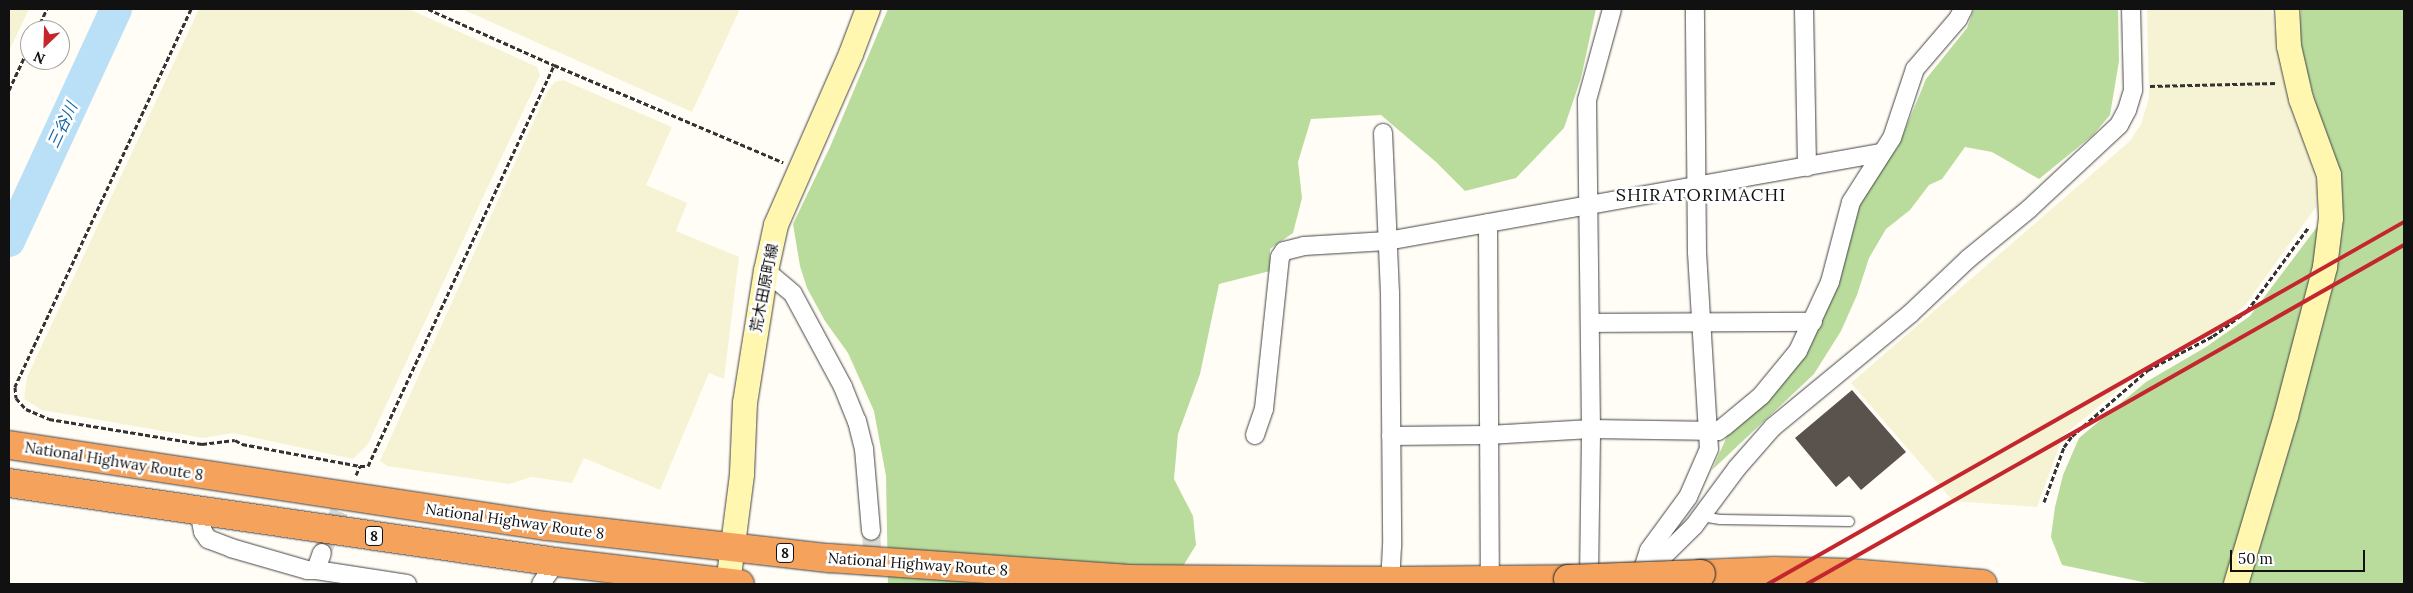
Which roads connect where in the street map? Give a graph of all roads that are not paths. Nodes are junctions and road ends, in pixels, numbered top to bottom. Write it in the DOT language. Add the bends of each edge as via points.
graph roads {
  1 [pos="868,9"];
  2 [pos="1612,9"];
  3 [pos="1695,9"];
  4 [pos="1804,9"];
  5 [pos="1963,9"];
  6 [pos="2131,9"];
  7 [pos="2287,9"];
  8 [pos="1383,134"];
  9 [pos="1881,153"];
  10 [pos="1807,167"];
  11 [pos="1696,188"];
  12 [pos="1588,206"];
  13 [pos="1488,223"];
  14 [pos="1387,241"];
  15 [pos="766,271"];
  16 [pos="1701,321"];
  17 [pos="1813,322"];
  18 [pos="1590,323"];
  19 [pos="1591,429"];
  20 [pos="1706,432"];
  21 [pos="1255,435"];
  22 [pos="1488,435"];
  23 [pos="1391,436"];
  24 [pos="9,445"];
  25 [pos="9,483"];
  26 [pos="199,511"];
  27 [pos="1701,516"];
  28 [pos="1849,521"];
  29 [pos="871,531"];
  30 [pos="732,548"];
  31 [pos="322,553"];
  32 [pos="316,570"];
  33 [pos="548,573"];
  34 [pos="1578,578"];
  35 [pos="1490,579"];
  36 [pos="1390,581"];
  37 [pos="1638,582"];
  38 [pos="407,584"];
  39 [pos="732,584"];
  40 [pos="1983,584"];
  41 [pos="2236,584"];
  1 -- 15 [label="main road, 荒木田原町線" via="776,225"];
  2 -- 12 [label="street" via="1587,100"];
  3 -- 11 [label="street"];
  4 -- 10 [label="street"];
  5 -- 9 [label="street" via="1915,69 1892,138"];
  6 -- 27 [label="street" via="2133,86 2119,125 1910,314 1773,428 1737,468"];
  7 -- 41 [label="main road" via="2289,46 2297,83 2329,175 2331,218 2325,267 2286,416"];
  8 -- 14 [label="street"];
  9 -- 10 [label="street"];
  9 -- 17 [label="street" via="1851,202 1834,269"];
  10 -- 11 [label="street"];
  11 -- 12 [label="street"];
  11 -- 16 [label="street"];
  12 -- 13 [label="street"];
  12 -- 18 [label="street"];
  13 -- 14 [label="street"];
  13 -- 22 [label="street"];
  14 -- 21 [label="street" via="1304,246 1284,251 1280,257 1264,409"];
  14 -- 23 [label="street"];
  15 -- 29 [label="street" via="793,294 857,421 864,449"];
  15 -- 30 [label="main road, 荒木田原町線" via="745,403 742,474"];
  16 -- 17 [label="street"];
  16 -- 18 [label="street"];
  16 -- 20 [label="street"];
  17 -- 20 [label="street" via="1798,351 1761,396 1718,432"];
  18 -- 19 [label="street"];
  19 -- 20 [label="street"];
  19 -- 22 [label="street"];
  19 -- 34 [label="street"];
  20 -- 37 [label="street" via="1709,449 1704,465 1688,497 1650,550"];
  22 -- 23 [label="street"];
  22 -- 35 [label="street"];
  23 -- 36 [label="street"];
  24 -- 30 [label="highway, National Highway Route 8 / 8" via="546,526"];
  25 -- 26 [label="highway, 8"];
  26 -- 32 [label="street" via="203,532 208,539 288,566"];
  26 -- 33 [label="highway, 8"];
  27 -- 28 [label="lane"];
  27 -- 37 [label="street"];
  30 -- 36 [label="highway, National Highway Route 8 / 8" via="830,558 1126,578"];
  30 -- 39 [label="main road, 荒木田原町線"];
  31 -- 32 [label="street"];
  32 -- 38 [label="street"];
  33 -- 39 [label="highway, 8"];
  34 -- 35 [label="highway, National Highway Route 8 / 8"];
  34 -- 40 [label="highway, National Highway Route 8 / 8, bridge" via="1774,571 1850,573"];
  35 -- 36 [label="highway, National Highway Route 8 / 8"];
}
